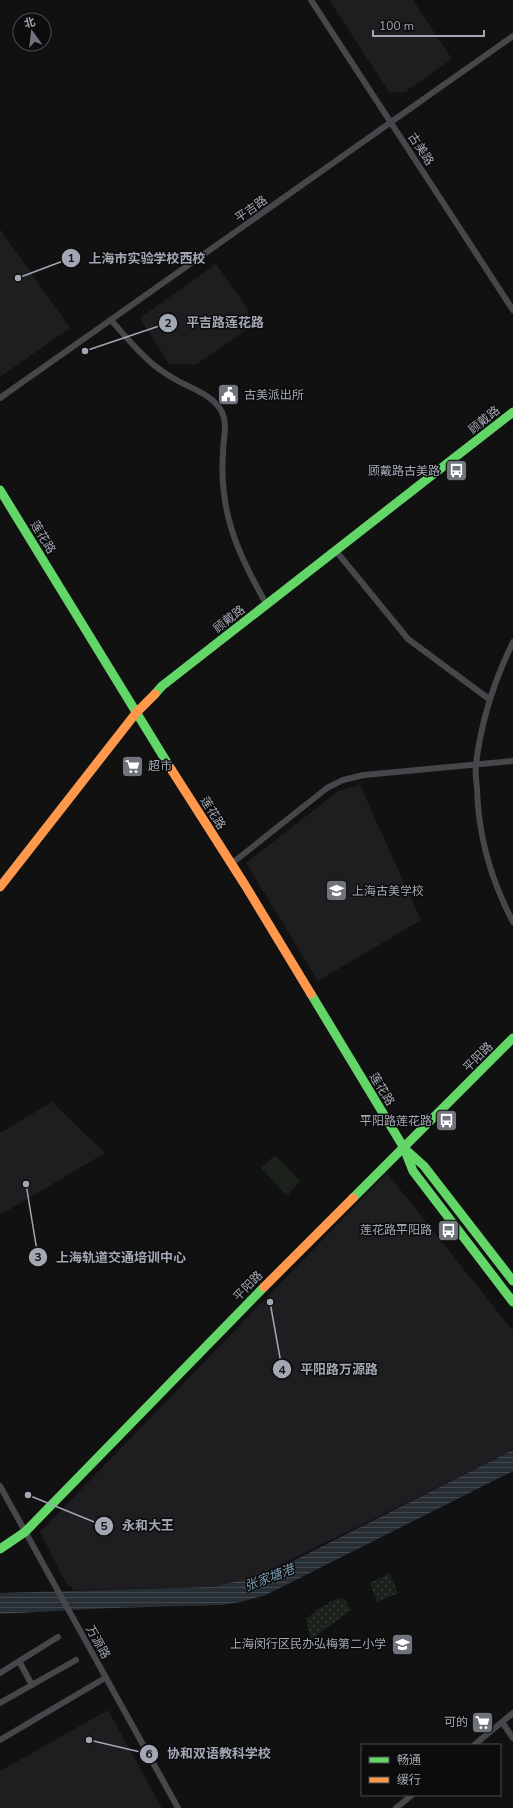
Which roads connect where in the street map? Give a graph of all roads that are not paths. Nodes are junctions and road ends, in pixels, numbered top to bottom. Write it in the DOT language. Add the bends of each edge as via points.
graph roads {
  1 [pos="311,0"];
  2 [pos="513,36"];
  3 [pos="391,123"];
  4 [pos="513,310"];
  5 [pos="111,320"];
  6 [pos="0,398"];
  7 [pos="513,412"];
  8 [pos="0,490"];
  9 [pos="336,551"];
  10 [pos="266,605"];
  11 [pos="513,642"];
  12 [pos="489,699"];
  13 [pos="136,713"];
  14 [pos="513,761"];
  15 [pos="476,764"];
  16 [pos="231,864"];
  17 [pos="0,887"];
  18 [pos="513,922"];
  19 [pos="513,1038"];
  20 [pos="404,1148"];
  21 [pos="513,1280"];
  22 [pos="513,1302"];
  23 [pos="0,1486"];
  24 [pos="25,1532"];
  25 [pos="0,1549"];
  26 [pos="58,1637"];
  27 [pos="76,1660"];
  28 [pos="19,1661"];
  29 [pos="0,1673"];
  30 [pos="105,1678"];
  31 [pos="32,1685"];
  32 [pos="0,1703"];
  33 [pos="513,1713"];
  34 [pos="502,1722"];
  35 [pos="513,1738"];
  36 [pos="0,1740"];
  37 [pos="475,1744"];
  38 [pos="411,1796"];
  39 [pos="178,1808"];
  40 [pos="396,1808"];
  1 -- 3 [label="street, 古美路"];
  2 -- 3 [label="street, 平吉路"];
  3 -- 4 [label="street, 古美路"];
  3 -- 5 [label="street, 平吉路"];
  5 -- 6 [label="street, 平吉路"];
  5 -- 10 [label="street" via="153,364 172,378 207,396 221,410 225,419 222,467 228,520 243,560"];
  7 -- 9 [label="main road, 顾戴路"];
  8 -- 13 [label="main road, 莲花路"];
  9 -- 10 [label="main road, 顾戴路"];
  9 -- 12 [label="street" via="408,639"];
  10 -- 13 [label="main road, 顾戴路" via="162,686"];
  11 -- 12 [label="street"];
  12 -- 15 [label="street"];
  13 -- 16 [label="main road, 莲花路"];
  13 -- 17 [label="main road, 顾戴路"];
  14 -- 15 [label="street"];
  15 -- 16 [label="street" via="364,775 343,780 327,788"];
  15 -- 18 [label="street" via="477,799 486,852 502,902"];
  16 -- 20 [label="main road, 莲花路"];
  19 -- 20 [label="main road, 平阳路"];
  20 -- 21 [label="main road, 莲花路" via="424,1166"];
  20 -- 22 [label="main road, 莲花路" via="413,1171"];
  20 -- 24 [label="main road, 平阳路" via="316,1234"];
  23 -- 24 [label="street, 万源路"];
  24 -- 25 [label="main road, 平阳路"];
  24 -- 30 [label="street, 万源路"];
  26 -- 28 [label="street"];
  27 -- 31 [label="street"];
  28 -- 29 [label="street"];
  28 -- 31 [label="street"];
  30 -- 36 [label="street"];
  30 -- 39 [label="street, 万源路"];
  31 -- 32 [label="street"];
  33 -- 34 [label="street"];
  34 -- 35 [label="street"];
  34 -- 37 [label="street"];
  38 -- 40 [label="street"];
}
